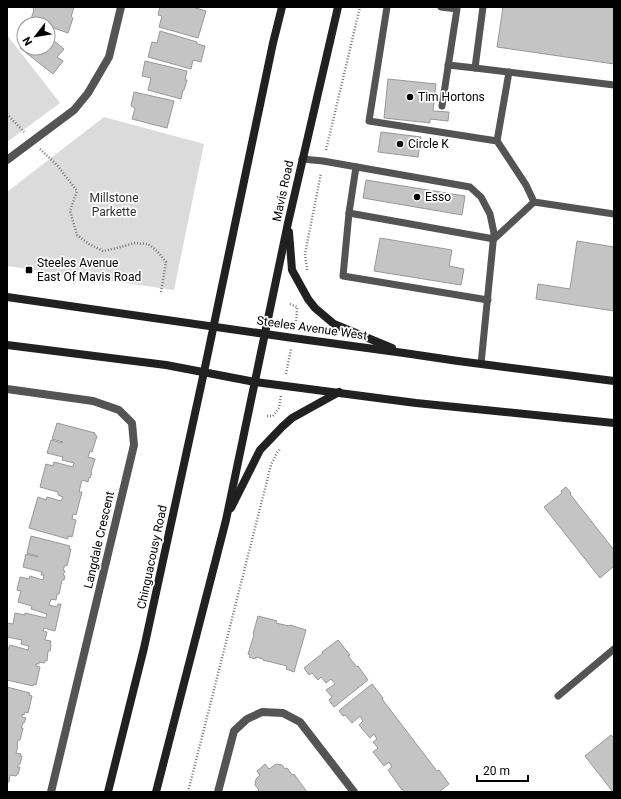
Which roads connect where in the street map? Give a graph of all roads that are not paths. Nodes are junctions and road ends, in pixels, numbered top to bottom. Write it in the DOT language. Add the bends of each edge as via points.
graph roads {
  1 [pos="121,7"];
  2 [pos="282,7"];
  3 [pos="338,7"];
  4 [pos="386,7"];
  5 [pos="441,7"];
  6 [pos="483,7"];
  7 [pos="448,65"];
  8 [pos="475,68"];
  9 [pos="509,72"];
  10 [pos="614,85"];
  11 [pos="442,106"];
  12 [pos="497,141"];
  13 [pos="302,159"];
  14 [pos="7,160"];
  15 [pos="356,167"];
  16 [pos="534,202"];
  17 [pos="349,213"];
  18 [pos="614,214"];
  19 [pos="288,223"];
  20 [pos="494,239"];
  21 [pos="7,297"];
  22 [pos="488,300"];
  23 [pos="214,327"];
  24 [pos="265,334"];
  25 [pos="7,346"];
  26 [pos="404,353"];
  27 [pos="481,364"];
  28 [pos="204,372"];
  29 [pos="614,381"];
  30 [pos="255,382"];
  31 [pos="7,389"];
  32 [pos="339,392"];
  33 [pos="614,423"];
  34 [pos="226,520"];
  35 [pos="614,649"];
  36 [pos="558,696"];
  37 [pos="51,792"];
  38 [pos="108,792"];
  39 [pos="156,792"];
  40 [pos="218,792"];
  41 [pos="354,792"];
  1 -- 14 [label="street" via="108,57 88,93 74,110"];
  2 -- 23 [label="main road"];
  3 -- 13 [label="main road, Mavis Road"];
  4 -- 12 [label="lane" via="369,121"];
  5 -- 7 [label="lane" via="457,10"];
  6 -- 8 [label="lane"];
  7 -- 8 [label="lane"];
  7 -- 11 [label="lane"];
  8 -- 9 [label="lane"];
  9 -- 10 [label="lane"];
  9 -- 12 [label="lane"];
  12 -- 16 [label="lane"];
  13 -- 15 [label="lane"];
  13 -- 19 [label="main road, Mavis Road"];
  15 -- 17 [label="lane"];
  15 -- 20 [label="lane" via="470,187 481,197 490,214"];
  16 -- 18 [label="lane"];
  16 -- 20 [label="lane"];
  17 -- 20 [label="lane"];
  17 -- 22 [label="lane" via="343,276"];
  19 -- 24 [label="main road, Mavis Road"];
  19 -- 26 [label="main road" via="292,270 315,308 334,324"];
  20 -- 22 [label="lane"];
  21 -- 23 [label="main road, Steeles Avenue West"];
  22 -- 27 [label="lane"];
  23 -- 24 [label="main road, Steeles Avenue West"];
  23 -- 28 [label="main road, Chinguacousy Road"];
  24 -- 26 [label="main road, Steeles Avenue West"];
  24 -- 30 [label="main road, Mavis Road"];
  25 -- 28 [label="main road"];
  26 -- 27 [label="main road, Steeles Avenue West"];
  27 -- 29 [label="main road, Steeles Avenue West"];
  28 -- 30 [label="main road"];
  28 -- 38 [label="main road, Chinguacousy Road" via="144,648"];
  30 -- 32 [label="main road"];
  30 -- 34 [label="main road"];
  31 -- 37 [label="street, Langdale Crescent" via="94,401 119,410 132,423 134,445"];
  32 -- 33 [label="main road" via="416,403"];
  32 -- 34 [label="main road" via="292,418 260,450"];
  34 -- 39 [label="main road"];
  35 -- 36 [label="lane"];
  40 -- 41 [label="street" via="234,731 247,719 262,712 283,713 300,722"];
}
